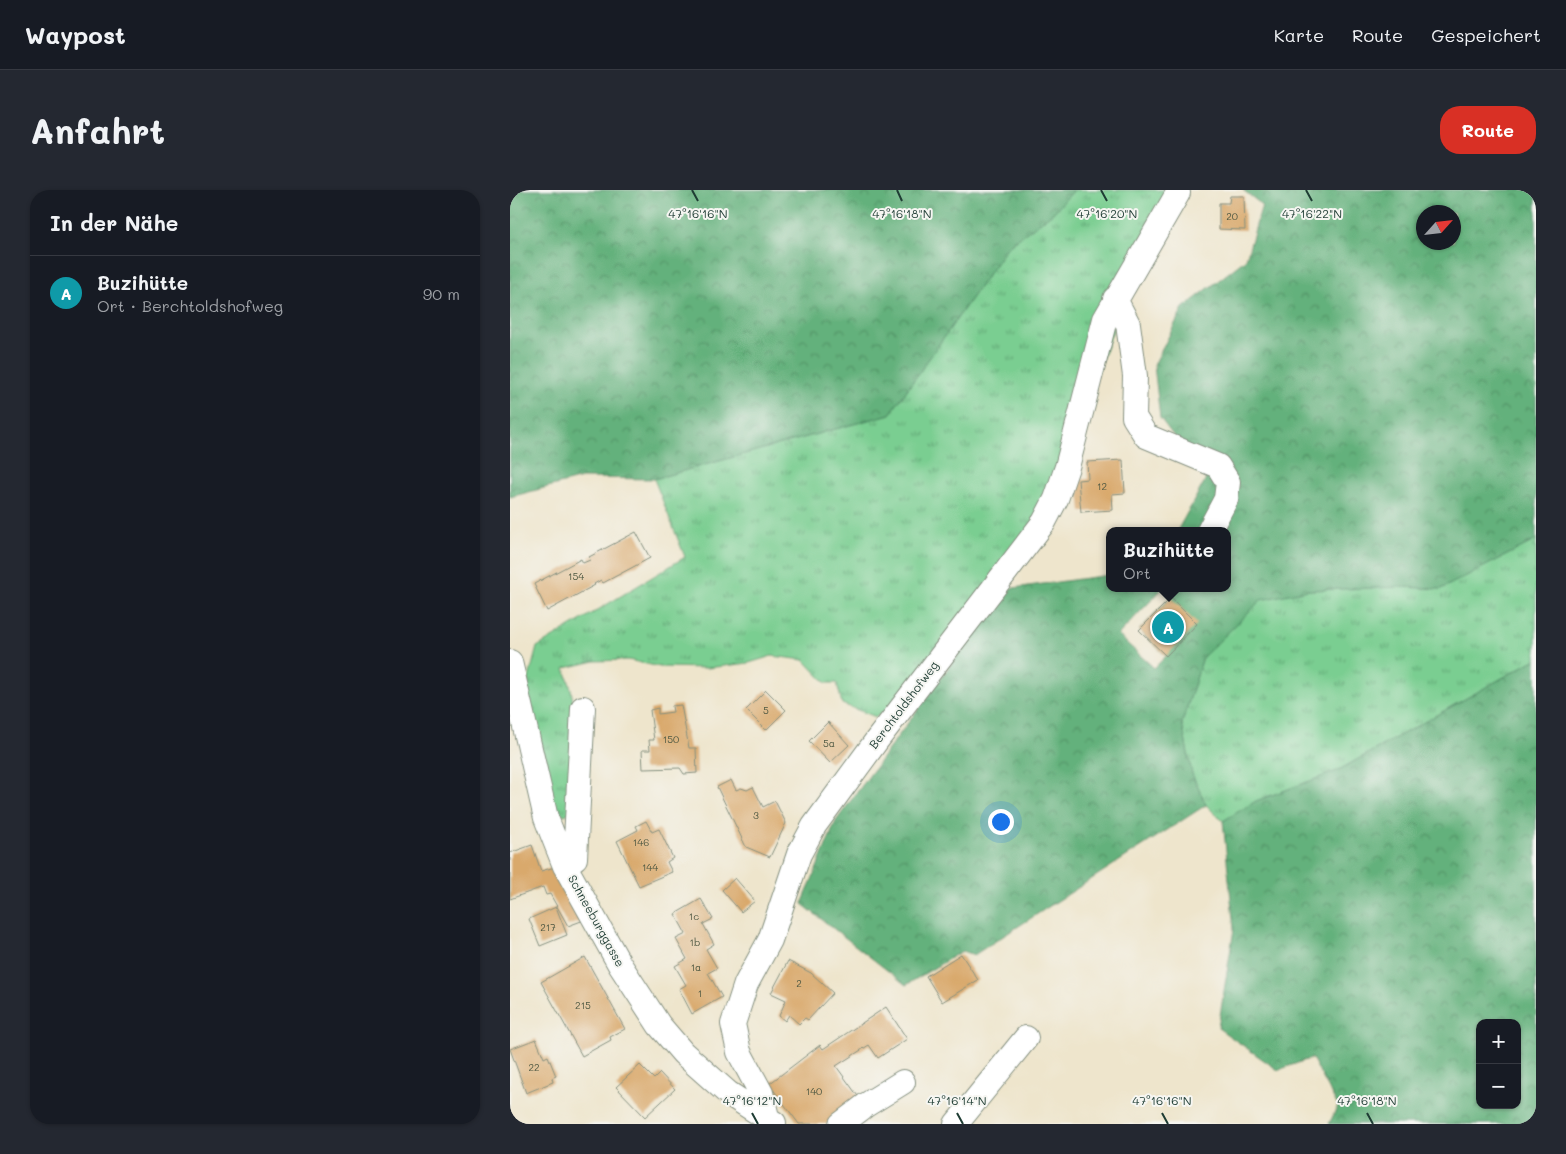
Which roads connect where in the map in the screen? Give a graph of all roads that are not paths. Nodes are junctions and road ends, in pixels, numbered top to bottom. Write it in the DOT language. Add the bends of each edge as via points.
graph roads {
  1 [pos="1178,193"];
  2 [pos="1116,299"];
  3 [pos="1211,527"];
  4 [pos="510,662"];
  5 [pos="583,708"];
  6 [pos="566,866"];
  7 [pos="1026,1038"];
  8 [pos="903,1082"];
  9 [pos="771,1120"];
  10 [pos="841,1124"];
  11 [pos="956,1124"];
  1 -- 2 [label="street, Berchtoldshofweg"];
  2 -- 3 [label="street" via="1128,324 1135,376 1134,417 1146,436 1218,466 1228,482 1226,499"];
  2 -- 9 [label="street, Berchtoldshofweg" via="1102,328 1068,467 1044,522 877,740 814,826 799,854 770,940 746,984 733,1024 739,1052"];
  4 -- 6 [label="street, Schneeburggasse" via="546,818"];
  5 -- 6 [label="street" via="575,858"];
  6 -- 9 [label="street, Schneeburggasse" via="620,965 659,1025 712,1080"];
  7 -- 11 [label="street"];
  8 -- 10 [label="street"];
}
